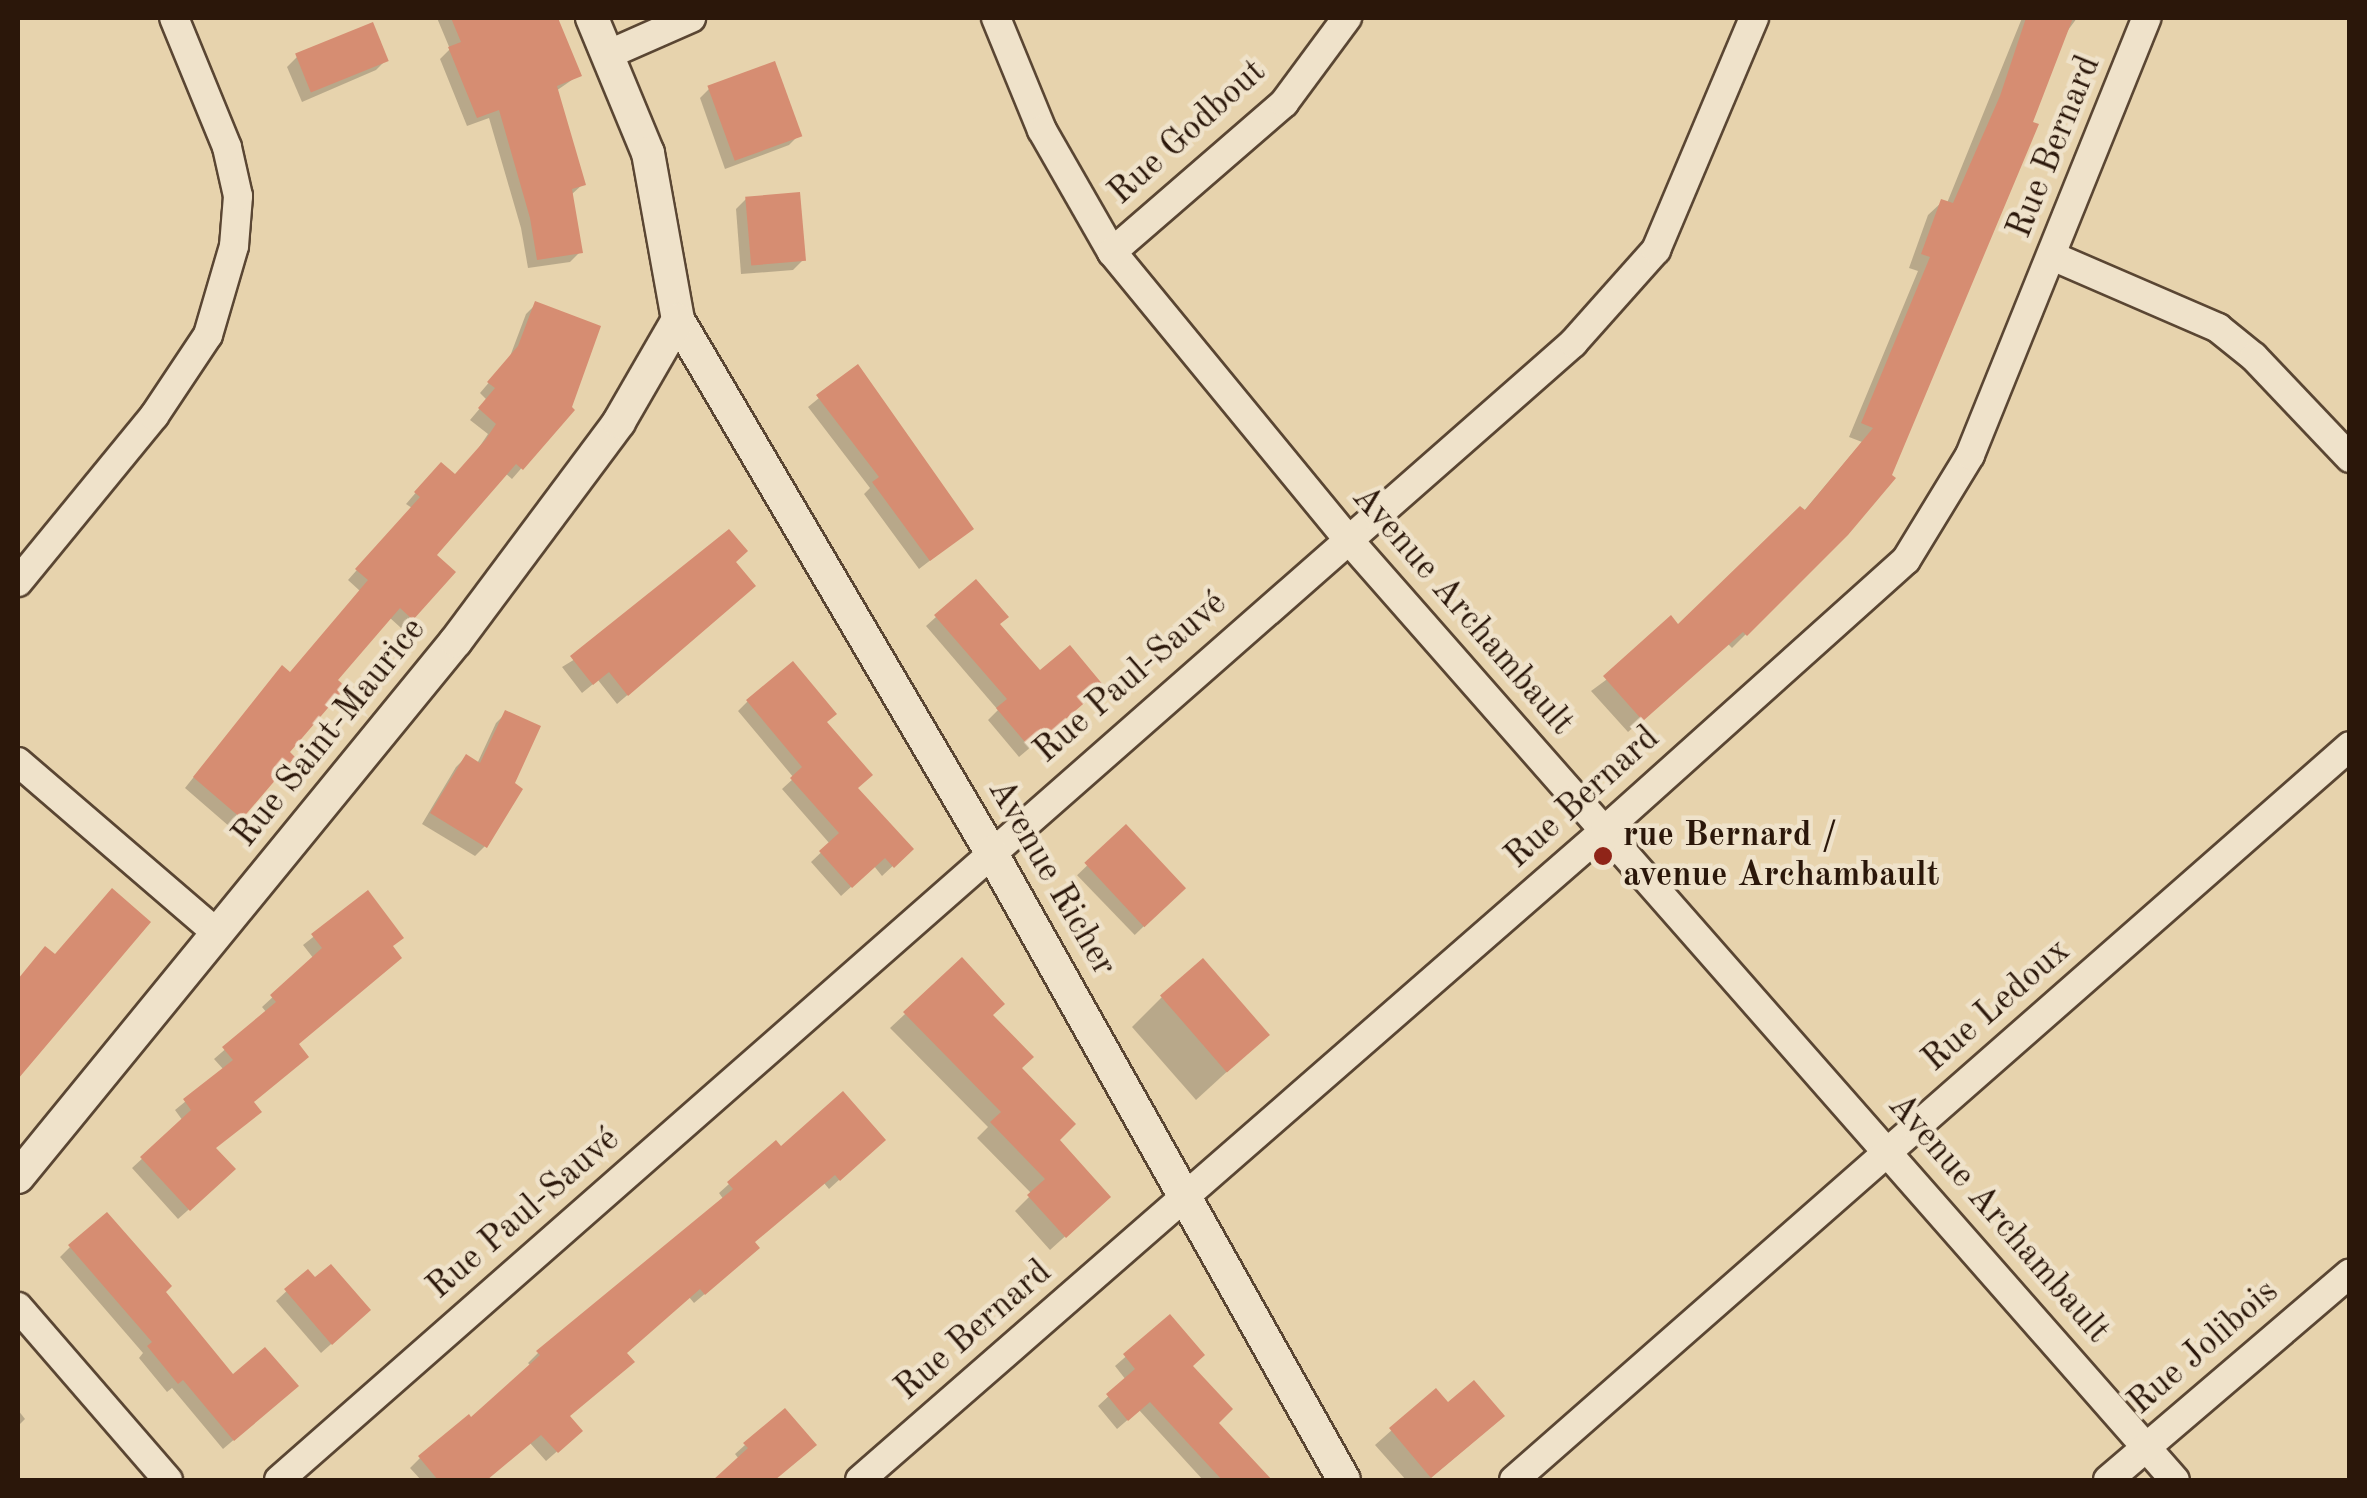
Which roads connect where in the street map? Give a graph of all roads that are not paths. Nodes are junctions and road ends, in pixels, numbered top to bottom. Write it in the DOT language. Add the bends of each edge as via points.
graph roads {
  1 [pos="174,18"];
  2 [pos="592,18"];
  3 [pos="691,18"];
  4 [pos="996,18"];
  5 [pos="1348,18"];
  6 [pos="1754,18"];
  7 [pos="2147,18"];
  8 [pos="607,55"];
  9 [pos="1112,252"];
  10 [pos="2052,256"];
  11 [pos="678,320"];
  12 [pos="2350,458"];
  13 [pos="1347,538"];
  14 [pos="18,582"];
  15 [pos="2350,746"];
  16 [pos="18,762"];
  17 [pos="1605,830"];
  18 [pos="991,852"];
  19 [pos="218,934"];
  20 [pos="1888,1151"];
  21 [pos="18,1177"];
  22 [pos="1184,1198"];
  23 [pos="2350,1273"];
  24 [pos="18,1307"];
  25 [pos="2147,1447"];
  26 [pos="168,1480"];
  27 [pos="278,1480"];
  28 [pos="860,1480"];
  29 [pos="1344,1480"];
  30 [pos="1514,1480"];
  31 [pos="2108,1480"];
  32 [pos="2175,1480"];
  1 -- 14 [label="street" via="228,147 238,196 234,246 208,335 154,416"];
  2 -- 8 [label="street"];
  3 -- 8 [label="street"];
  4 -- 9 [label="street, Avenue Archambault" via="1042,130"];
  5 -- 9 [label="street, Rue Godbout" via="1284,103"];
  6 -- 13 [label="street, Rue Paul-Sauvé" via="1656,250 1573,343"];
  7 -- 10 [label="street, Rue Bernard"];
  8 -- 11 [label="street" via="648,153"];
  9 -- 13 [label="street, Avenue Archambault"];
  10 -- 12 [label="street" via="2218,328"];
  10 -- 17 [label="street, Rue Bernard" via="1970,456 1906,560"];
  11 -- 18 [label="street, Avenue Richer"];
  11 -- 19 [label="street, Rue Saint-Maurice" via="619,422 456,641"];
  13 -- 17 [label="street, Avenue Archambault"];
  13 -- 18 [label="street, Rue Paul-Sauvé"];
  15 -- 20 [label="street, Rue Ledoux"];
  16 -- 19 [label="street"];
  17 -- 20 [label="street, Avenue Archambault"];
  17 -- 22 [label="street, Rue Bernard"];
  18 -- 22 [label="street, Avenue Richer"];
  18 -- 27 [label="street, Rue Paul-Sauvé"];
  19 -- 21 [label="street, Rue Saint-Maurice"];
  20 -- 25 [label="street, Avenue Archambault"];
  20 -- 30 [label="street, Rue Ledoux"];
  22 -- 28 [label="street, Rue Bernard"];
  22 -- 29 [label="street, Avenue Richer"];
  23 -- 25 [label="street, Rue Jolibois"];
  24 -- 26 [label="street"];
  25 -- 31 [label="street, Rue Jolibois"];
  25 -- 32 [label="street, Avenue Archambault"];
}
